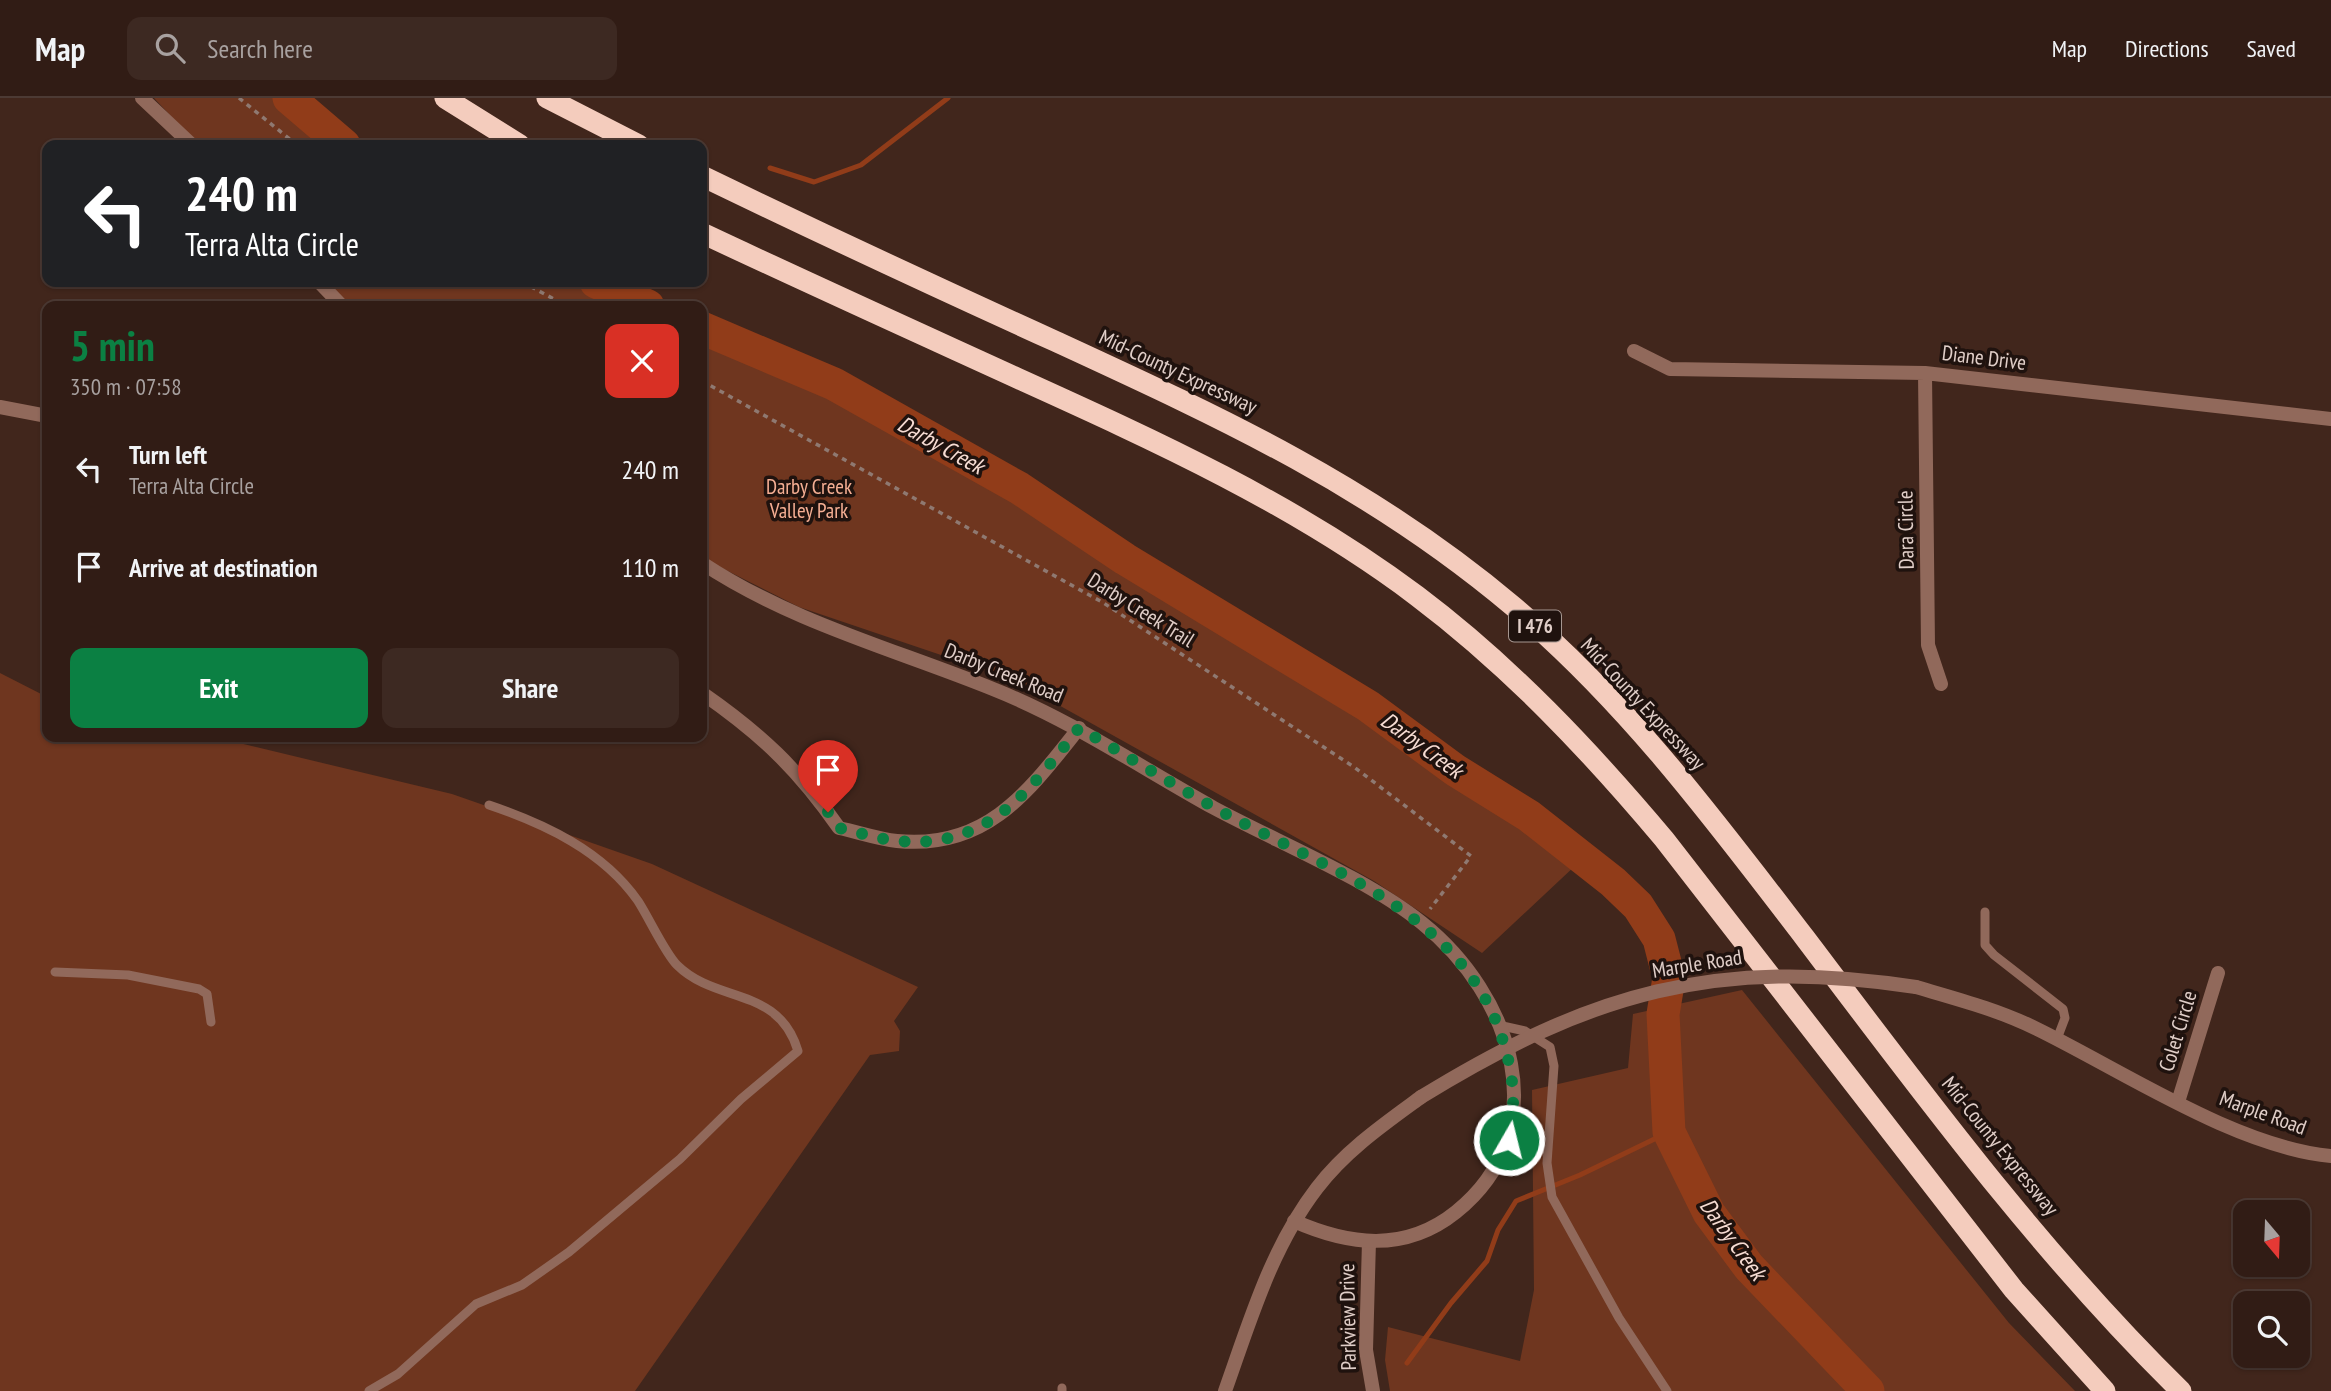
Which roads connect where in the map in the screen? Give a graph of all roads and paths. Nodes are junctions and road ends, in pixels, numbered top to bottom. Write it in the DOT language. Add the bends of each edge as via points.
graph roads {
  1 [pos="142,98"];
  2 [pos="239,98"];
  3 [pos="445,98"];
  4 [pos="547,98"];
  5 [pos="187,140"];
  6 [pos="291,140"];
  7 [pos="512,140"];
  8 [pos="629,140"];
  9 [pos="707,178"];
  10 [pos="707,235"];
  11 [pos="324,287"];
  12 [pos="531,287"];
  13 [pos="337,301"];
  14 [pos="558,301"];
  15 [pos="1634,351"];
  16 [pos="1925,373"];
  17 [pos="707,383"];
  18 [pos="0,407"];
  19 [pos="42,415"];
  20 [pos="2331,419"];
  21 [pos="707,566"];
  22 [pos="1941,684"];
  23 [pos="707,697"];
  24 [pos="1079,728"];
  25 [pos="489,805"];
  26 [pos="1984,912"];
  27 [pos="1421,922"];
  28 [pos="55,972"];
  29 [pos="2218,973"];
  30 [pos="211,1021"];
  31 [pos="1498,1025"];
  32 [pos="2057,1039"];
  33 [pos="2178,1102"];
  34 [pos="2331,1156"];
  35 [pos="1294,1221"];
  36 [pos="1369,1241"];
  37 [pos="369,1391"];
  38 [pos="1225,1391"];
  39 [pos="1373,1391"];
  40 [pos="1667,1391"];
  41 [pos="2105,1391"];
  42 [pos="2181,1391"];
  1 -- 5 [label="street"];
  2 -- 6 [label="path"];
  3 -- 7 [label="highway"];
  4 -- 8 [label="highway"];
  9 -- 42 [label="highway, Mid-County Expressway / I 476" via="1240,426 1363,495 1439,546 1518,610 1594,682 1711,814 1986,1173"];
  10 -- 41 [label="highway, I 476" via="1140,433 1242,485 1352,550 1436,612 1509,674 1613,779 2014,1290"];
  11 -- 13 [label="street"];
  12 -- 14 [label="path"];
  15 -- 16 [label="street, Diane Drive" via="1670,369"];
  16 -- 20 [label="street, Diane Drive"];
  16 -- 22 [label="street, Dara Circle" via="1928,645"];
  17 -- 27 [label="path, Darby Creek Trail" via="1102,602 1354,767 1471,856"];
  18 -- 19 [label="street"];
  21 -- 24 [label="street, Darby Creek Road" via="826,628 990,687"];
  23 -- 24 [label="street" via="749,726 807,782 839,828 897,841 943,840 990,824 1029,792"];
  24 -- 27 [label="street, Darby Creek Road"];
  25 -- 37 [label="lane" via="547,825 620,876 676,964 783,1018 798,1051 569,1252 522,1285 476,1304 398,1374"];
  26 -- 32 [label="lane" via="1985,944 1994,956 2063,1009 2065,1017"];
  27 -- 31 [label="street, Darby Creek Road" via="1462,962"];
  28 -- 30 [label="lane" via="128,975 190,986 207,994"];
  29 -- 33 [label="street, Colet Circle"];
  31 -- 36 [label="street, Darby Creek Road" via="1509,1060 1514,1101 1502,1158 1482,1189 1448,1218 1404,1238"];
  31 -- 40 [label="lane" via="1525,1031 1550,1047 1554,1066 1548,1181 1552,1197 1619,1318"];
  32 -- 33 [label="street, Marple Road"];
  32 -- 35 [label="street, Marple Road, bridge" via="1997,1012 1916,987 1807,976 1680,985 1595,1008 1545,1028 1420,1097 1344,1158"];
  33 -- 34 [label="street, Marple Road" via="2265,1140"];
  35 -- 36 [label="street, Darby Creek Road" via="1339,1239"];
  35 -- 38 [label="street, Marple Road" via="1270,1266"];
  36 -- 39 [label="street, Parkview Drive" via="1366,1350"];
}
